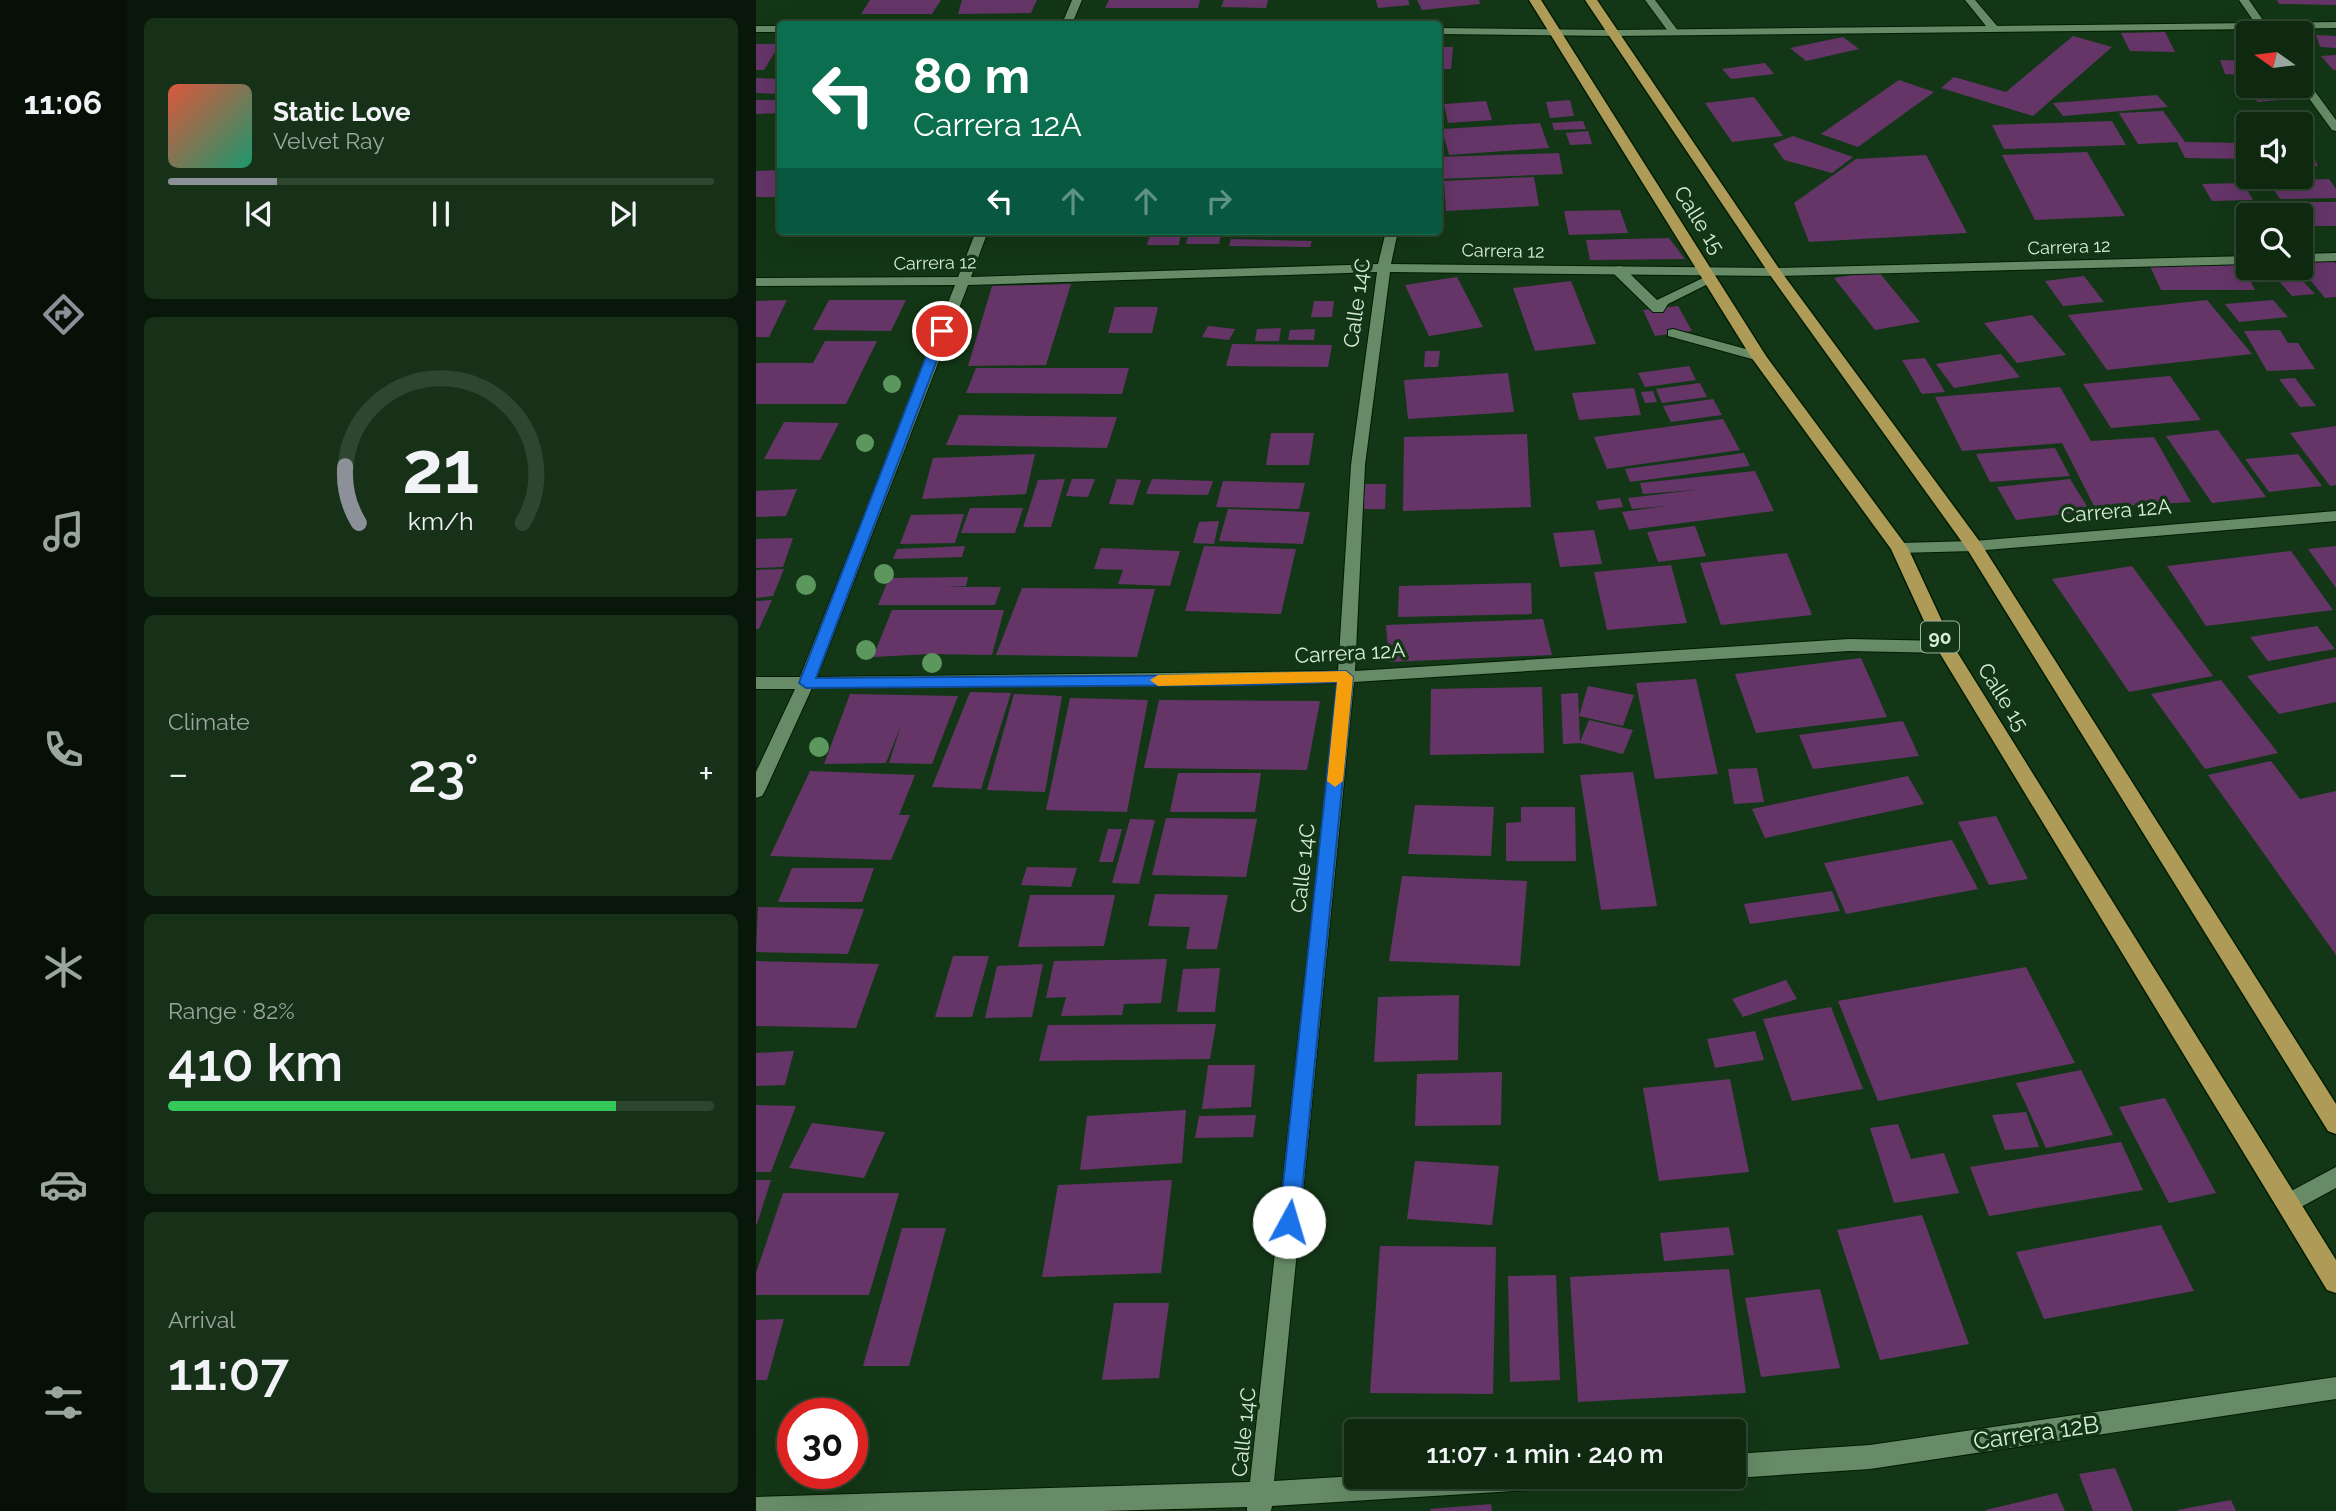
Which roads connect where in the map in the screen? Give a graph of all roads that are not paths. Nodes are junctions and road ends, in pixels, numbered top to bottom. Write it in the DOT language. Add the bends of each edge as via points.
graph roads {
  1 [pos="1077,0"];
  2 [pos="1535,0"];
  3 [pos="1591,0"];
  4 [pos="1650,0"];
  5 [pos="1970,0"];
  6 [pos="2244,0"];
  7 [pos="1068,21"];
  8 [pos="2259,21"];
  9 [pos="2336,25"];
  10 [pos="2314,27"];
  11 [pos="756,29"];
  12 [pos="777,29"];
  13 [pos="1994,29"];
  14 [pos="2236,30"];
  15 [pos="1442,31"];
  16 [pos="1674,32"];
  17 [pos="1557,33"];
  18 [pos="1614,33"];
  19 [pos="2314,98"];
  20 [pos="2336,128"];
  21 [pos="980,235"];
  22 [pos="1391,235"];
  23 [pos="2336,257"];
  24 [pos="2313,258"];
  25 [pos="2236,260"];
  26 [pos="1384,268"];
  27 [pos="1618,270"];
  28 [pos="1774,272"];
  29 [pos="1707,275"];
  30 [pos="962,281"];
  31 [pos="756,282"];
  32 [pos="1673,333"];
  33 [pos="1759,357"];
  34 [pos="2336,516"];
  35 [pos="1974,546"];
  36 [pos="1899,548"];
  37 [pos="1945,646"];
  38 [pos="1346,677"];
  39 [pos="756,683"];
  40 [pos="806,683"];
  41 [pos="756,791"];
  42 [pos="2336,1124"];
  43 [pos="2336,1177"];
  44 [pos="2288,1204"];
  45 [pos="2336,1282"];
  46 [pos="2336,1388"];
  47 [pos="1746,1465"];
  48 [pos="1415,1489"];
  49 [pos="1260,1503"];
  50 [pos="756,1509"];
  1 -- 7 [label="street"];
  2 -- 17 [label="highway, Calle 15 / 90"];
  3 -- 18 [label="highway, Calle 15"];
  4 -- 16 [label="street"];
  5 -- 13 [label="street"];
  6 -- 8 [label="street"];
  9 -- 10 [label="street"];
  11 -- 12 [label="street"];
  13 -- 14 [label="street"];
  13 -- 16 [label="street"];
  15 -- 17 [label="street"];
  16 -- 18 [label="street"];
  17 -- 18 [label="street"];
  17 -- 29 [label="highway, Calle 15 / 90"];
  18 -- 28 [label="highway, Calle 15"];
  19 -- 20 [label="street"];
  21 -- 30 [label="street"];
  22 -- 26 [label="street, Calle 14C"];
  23 -- 24 [label="street"];
  25 -- 28 [label="street, Carrera 12"];
  26 -- 27 [label="street, Carrera 12"];
  26 -- 30 [label="street, Carrera 12"];
  26 -- 38 [label="street, Calle 14C" via="1358,465"];
  27 -- 29 [label="street, Carrera 12"];
  27 -- 29 [label="street" via="1658,309 1663,301"];
  28 -- 29 [label="street, Carrera 12"];
  28 -- 35 [label="highway, Calle 15"];
  29 -- 33 [label="highway, Calle 15 / 90"];
  30 -- 31 [label="street, Carrera 12"];
  30 -- 40 [label="street"];
  32 -- 33 [label="street"];
  33 -- 36 [label="highway, Calle 15 / 90"];
  34 -- 35 [label="street, Carrera 12A"];
  35 -- 36 [label="street, Carrera 12A"];
  35 -- 42 [label="highway, Calle 15"];
  36 -- 37 [label="highway, Calle 15 / 90"];
  37 -- 38 [label="street, Carrera 12A" via="1849,645"];
  37 -- 44 [label="highway, Calle 15 / 90"];
  38 -- 40 [label="street, Carrera 12A"];
  38 -- 49 [label="street, Calle 14C"];
  39 -- 40 [label="street, Carrera 12A"];
  40 -- 41 [label="street"];
  43 -- 44 [label="street"];
  44 -- 45 [label="highway, Calle 15 / 90"];
  46 -- 47 [label="street, Carrera 12B" via="1870,1457"];
  48 -- 49 [label="street"];
  49 -- 50 [label="street"];
}
